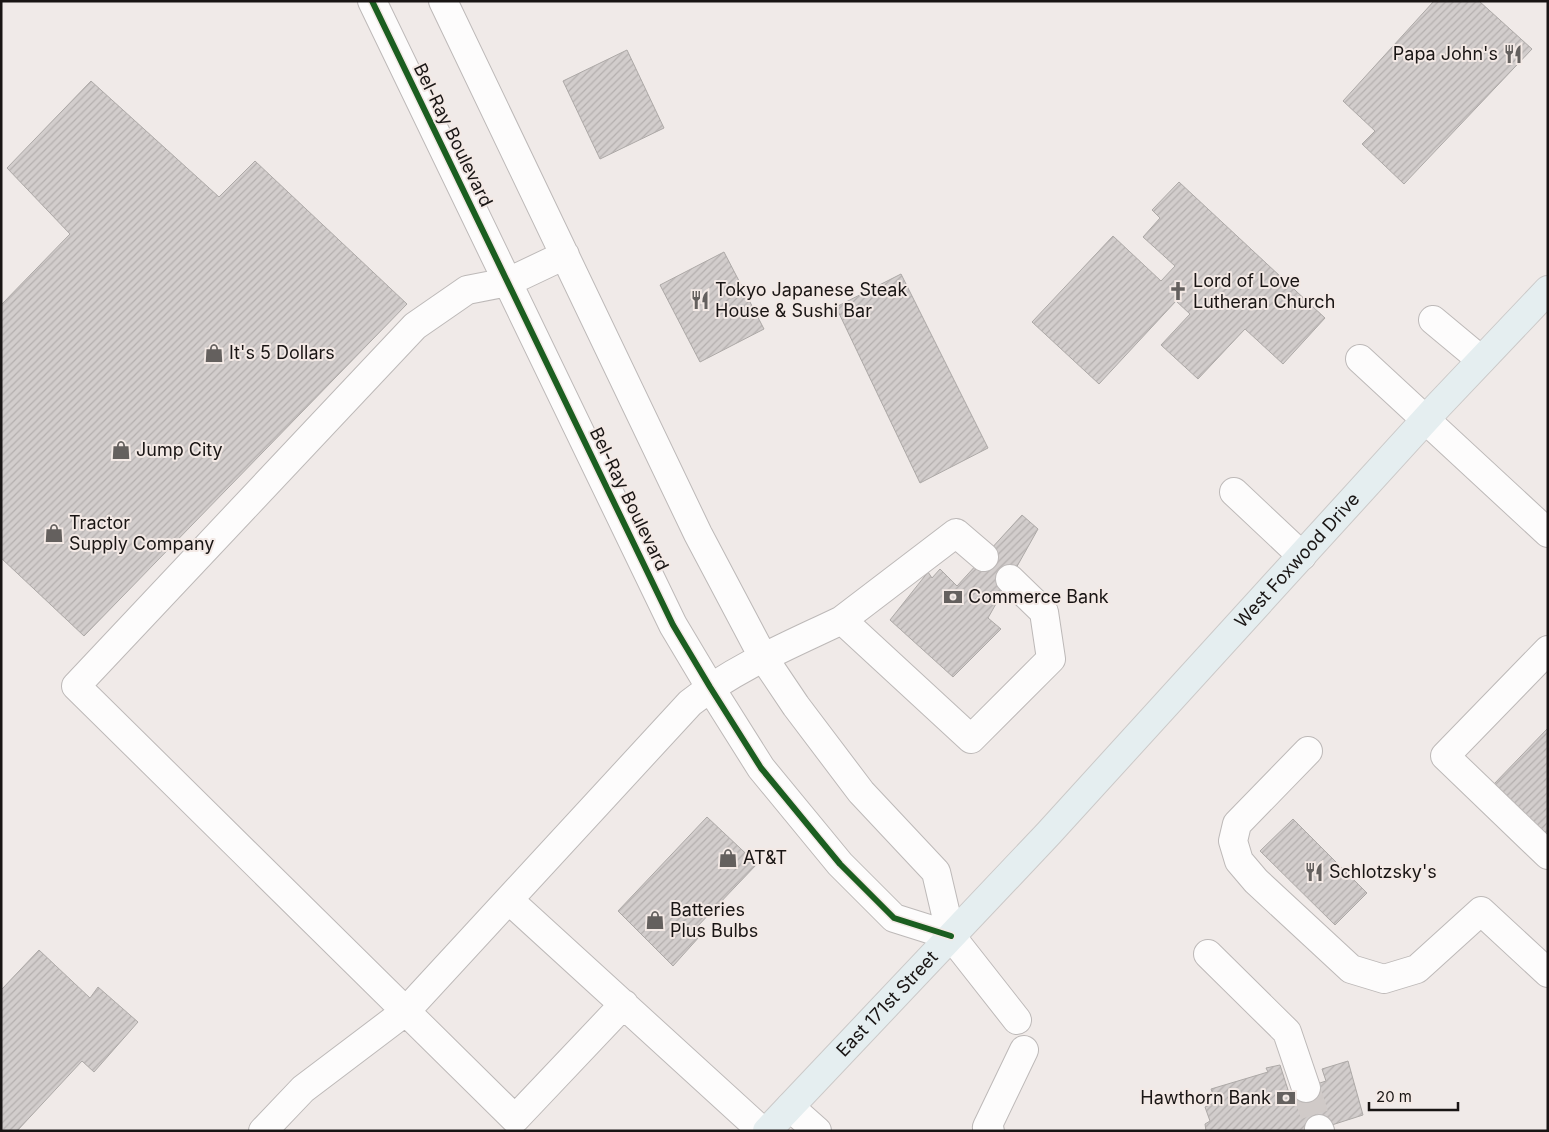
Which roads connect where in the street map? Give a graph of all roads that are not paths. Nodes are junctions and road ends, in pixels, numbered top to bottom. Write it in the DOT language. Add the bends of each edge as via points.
graph roads {
  1 [pos="372,1"];
  2 [pos="443,1"];
  3 [pos="565,255"];
  4 [pos="508,282"];
  5 [pos="1548,290"];
  6 [pos="1432,320"];
  7 [pos="1360,359"];
  8 [pos="1481,360"];
  9 [pos="1426,419"];
  10 [pos="1234,492"];
  11 [pos="1548,533"];
  12 [pos="1302,556"];
  13 [pos="984,557"];
  14 [pos="1010,578"];
  15 [pos="842,620"];
  16 [pos="1548,650"];
  17 [pos="763,657"];
  18 [pos="710,687"];
  19 [pos="1308,750"];
  20 [pos="1048,834"];
  21 [pos="1548,855"];
  22 [pos="509,900"];
  23 [pos="951,936"];
  24 [pos="1208,954"];
  25 [pos="1548,974"];
  26 [pos="624,1004"];
  27 [pos="406,1010"];
  28 [pos="1017,1020"];
  29 [pos="1024,1050"];
  30 [pos="1306,1088"];
  31 [pos="790,1107"];
  32 [pos="521,1125"];
  33 [pos="263,1131"];
  34 [pos="762,1131"];
  35 [pos="767,1131"];
  36 [pos="818,1131"];
  37 [pos="990,1131"];
  1 -- 4 [label="street, Bel-Ray Boulevard"];
  2 -- 3 [label="street"];
  3 -- 4 [label="street"];
  3 -- 17 [label="street" via="698,534"];
  4 -- 18 [label="street, Bel-Ray Boulevard" via="673,626"];
  4 -- 27 [label="street" via="467,290 415,326 76,686"];
  5 -- 8 [label="main road, West Foxwood Drive"];
  6 -- 8 [label="street"];
  7 -- 9 [label="street"];
  8 -- 9 [label="main road, West Foxwood Drive"];
  9 -- 11 [label="street"];
  9 -- 12 [label="main road, West Foxwood Drive"];
  10 -- 12 [label="street"];
  12 -- 20 [label="main road, West Foxwood Drive"];
  13 -- 15 [label="street" via="956,533"];
  14 -- 15 [label="street" via="1044,612 1051,660 971,739"];
  15 -- 17 [label="street"];
  16 -- 21 [label="street" via="1444,756"];
  17 -- 18 [label="street"];
  17 -- 23 [label="street" via="861,792 936,872"];
  18 -- 22 [label="street" via="690,703"];
  18 -- 23 [label="street, Bel-Ray Boulevard" via="761,768 840,864 894,918"];
  19 -- 25 [label="street" via="1238,824 1233,841 1239,861 1256,881 1351,969 1384,980 1417,969 1481,911"];
  20 -- 23 [label="main road, East 171st Street"];
  22 -- 26 [label="street"];
  22 -- 27 [label="street"];
  23 -- 28 [label="street"];
  23 -- 31 [label="main road, East 171st Street"];
  24 -- 30 [label="street" via="1287,1032"];
  26 -- 32 [label="street"];
  26 -- 34 [label="street"];
  27 -- 32 [label="street"];
  27 -- 33 [label="street" via="303,1089"];
  29 -- 37 [label="street" via="987,1127"];
  31 -- 35 [label="main road, East 171st Street"];
  31 -- 36 [label="street"];
}
